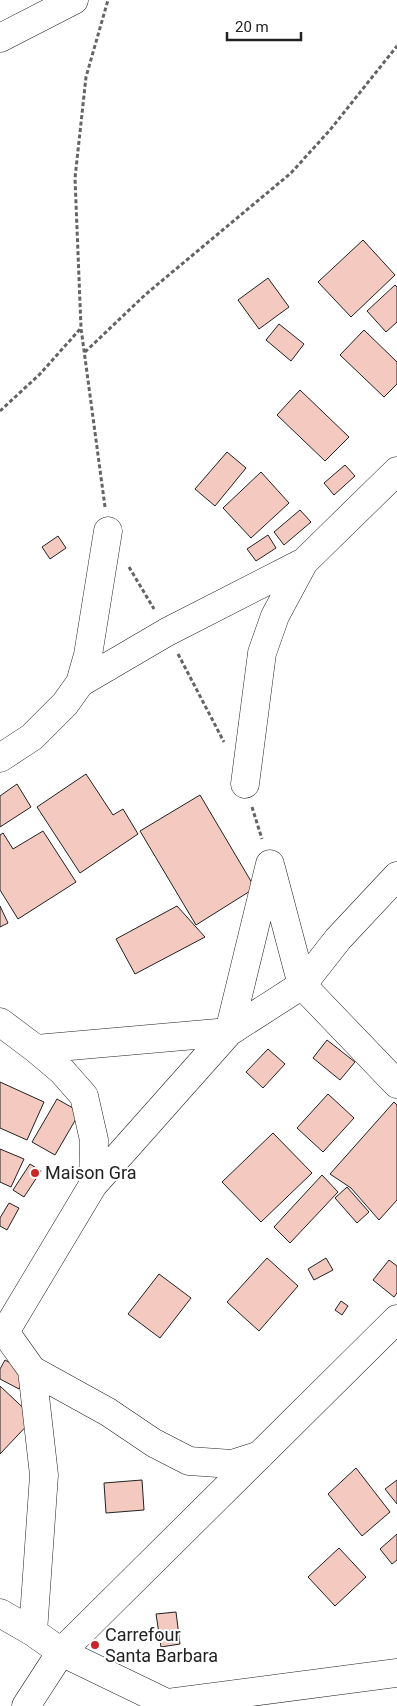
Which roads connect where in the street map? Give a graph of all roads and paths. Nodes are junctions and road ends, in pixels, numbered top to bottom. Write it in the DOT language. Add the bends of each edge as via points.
graph roads {
  1 [pos="74,0"];
  2 [pos="108,0"];
  3 [pos="0,38"];
  4 [pos="397,46"];
  5 [pos="81,328"];
  6 [pos="85,352"];
  7 [pos="0,412"];
  8 [pos="397,471"];
  9 [pos="108,531"];
  10 [pos="304,562"];
  11 [pos="128,565"];
  12 [pos="167,632"];
  13 [pos="80,683"];
  14 [pos="0,758"];
  15 [pos="245,784"];
  16 [pos="270,864"];
  17 [pos="397,876"];
  18 [pos="302,985"];
  19 [pos="0,1022"];
  20 [pos="229,1032"];
  21 [pos="36,1049"];
  22 [pos="397,1084"];
  23 [pos="93,1185"];
  24 [pos="397,1319"];
  25 [pos="3,1330"];
  26 [pos="32,1370"];
  27 [pos="260,1455"];
  28 [pos="0,1612"];
  29 [pos="33,1632"];
  30 [pos="62,1652"];
  31 [pos="397,1673"];
  32 [pos="171,1705"];
  33 [pos="26,1706"];
  1 -- 3 [label="street"];
  2 -- 5 [label="path" via="86,77 75,178"];
  4 -- 6 [label="path" via="330,130 290,173 146,294"];
  5 -- 6 [label="path"];
  5 -- 7 [label="path"];
  6 -- 9 [label="path"];
  8 -- 10 [label="street"];
  9 -- 13 [label="street" via="88,655"];
  10 -- 12 [label="street"];
  10 -- 15 [label="street" via="275,616 262,653"];
  11 -- 12 [label="path"];
  12 -- 13 [label="street"];
  12 -- 15 [label="path"];
  13 -- 14 [label="street" via="65,704 32,737"];
  15 -- 16 [label="path"];
  16 -- 18 [label="street"];
  16 -- 20 [label="street"];
  17 -- 18 [label="street" via="338,938"];
  18 -- 20 [label="street"];
  18 -- 22 [label="street"];
  19 -- 21 [label="street"];
  20 -- 21 [label="street"];
  20 -- 23 [label="street"];
  21 -- 23 [label="street" via="84,1096 94,1140"];
  23 -- 25 [label="street"];
  24 -- 27 [label="street"];
  25 -- 26 [label="street"];
  26 -- 27 [label="street" via="189,1461 232,1464"];
  26 -- 29 [label="street" via="44,1475"];
  27 -- 30 [label="street"];
  28 -- 29 [label="street"];
  29 -- 30 [label="street"];
  30 -- 32 [label="street"];
  30 -- 33 [label="street"];
  31 -- 32 [label="street"];
}
